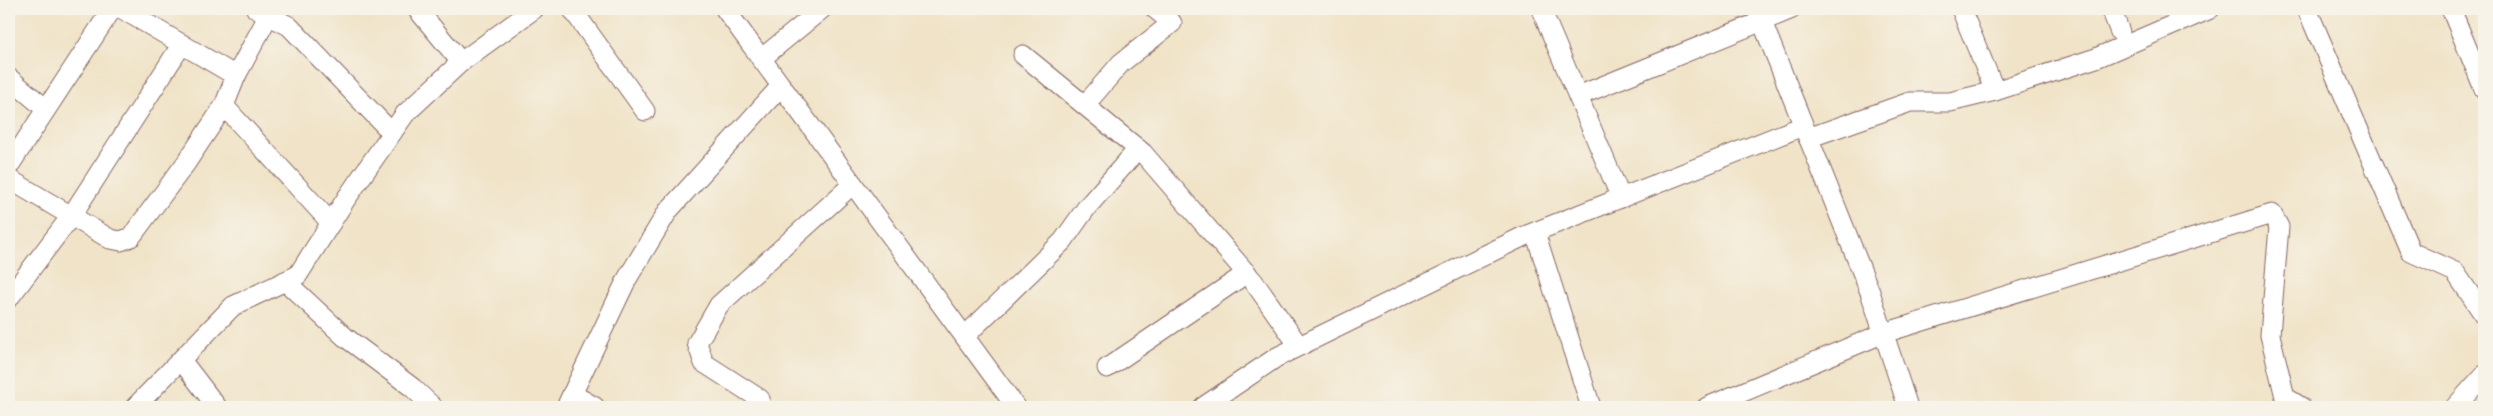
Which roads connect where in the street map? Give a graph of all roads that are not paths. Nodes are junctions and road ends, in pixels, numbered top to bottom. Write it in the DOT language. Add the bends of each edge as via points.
graph roads {
  1 [pos="112,9"];
  2 [pos="122,9"];
  3 [pos="417,9"];
  4 [pos="534,9"];
  5 [pos="572,9"];
  6 [pos="725,9"];
  7 [pos="822,9"];
  8 [pos="1155,9"];
  9 [pos="1541,9"];
  10 [pos="1792,9"];
  11 [pos="1961,9"];
  12 [pos="2112,9"];
  13 [pos="2210,9"];
  14 [pos="2307,9"];
  15 [pos="2451,9"];
  16 [pos="265,11"];
  17 [pos="1759,15"];
  18 [pos="2120,32"];
  19 [pos="182,44"];
  20 [pos="1023,55"];
  21 [pos="761,59"];
  22 [pos="460,62"];
  23 [pos="236,76"];
  24 [pos="9,78"];
  25 [pos="781,86"];
  26 [pos="2484,89"];
  27 [pos="1995,91"];
  28 [pos="1578,96"];
  29 [pos="1085,105"];
  30 [pos="224,106"];
  31 [pos="46,109"];
  32 [pos="645,112"];
  33 [pos="1806,132"];
  34 [pos="392,133"];
  35 [pos="1138,149"];
  36 [pos="9,166"];
  37 [pos="9,180"];
  38 [pos="854,184"];
  39 [pos="1621,198"];
  40 [pos="72,216"];
  41 [pos="331,223"];
  42 [pos="1536,232"];
  43 [pos="1247,273"];
  44 [pos="285,281"];
  45 [pos="9,298"];
  46 [pos="2484,315"];
  47 [pos="1884,333"];
  48 [pos="965,336"];
  49 [pos="1299,346"];
  50 [pos="181,360"];
  51 [pos="1107,368"];
  52 [pos="2484,375"];
  53 [pos="760,399"];
  54 [pos="569,401"];
  55 [pos="431,406"];
  56 [pos="136,407"];
  57 [pos="217,407"];
  58 [pos="595,407"];
  59 [pos="1016,407"];
  60 [pos="1203,407"];
  61 [pos="1591,407"];
  62 [pos="1707,407"];
  63 [pos="1908,407"];
  64 [pos="2301,407"];
  65 [pos="2455,407"];
  1 -- 31 [label="street"];
  2 -- 19 [label="street"];
  3 -- 22 [label="street"];
  4 -- 22 [label="street"];
  5 -- 32 [label="street"];
  6 -- 21 [label="street"];
  7 -- 21 [label="street"];
  8 -- 29 [label="street" via="1172,23 1121,64"];
  9 -- 28 [label="street"];
  10 -- 17 [label="street"];
  11 -- 27 [label="street"];
  12 -- 18 [label="street"];
  13 -- 27 [label="street" via="2096,58"];
  14 -- 46 [label="street" via="2411,252 2455,272"];
  15 -- 26 [label="street"];
  16 -- 23 [label="street"];
  16 -- 34 [label="street" via="289,26"];
  17 -- 28 [label="street"];
  17 -- 33 [label="street"];
  19 -- 23 [label="street"];
  19 -- 40 [label="street"];
  20 -- 29 [label="street"];
  21 -- 25 [label="street"];
  22 -- 34 [label="street" via="405,114"];
  23 -- 30 [label="street"];
  24 -- 31 [label="street"];
  25 -- 38 [label="street"];
  25 -- 54 [label="street" via="668,211 627,279"];
  27 -- 33 [label="street" via="1950,102 1910,102"];
  28 -- 39 [label="street"];
  29 -- 35 [label="street"];
  30 -- 40 [label="street" via="131,237 121,241 110,239"];
  30 -- 41 [label="street"];
  31 -- 36 [label="street"];
  33 -- 39 [label="street"];
  33 -- 47 [label="street"];
  34 -- 41 [label="street"];
  35 -- 43 [label="street"];
  35 -- 48 [label="street" via="1087,207 1063,241"];
  37 -- 40 [label="street"];
  38 -- 48 [label="street"];
  38 -- 53 [label="street" via="719,304 697,343 704,363"];
  39 -- 42 [label="street"];
  40 -- 45 [label="street"];
  41 -- 44 [label="street" via="298,275"];
  42 -- 49 [label="street"];
  42 -- 61 [label="street"];
  43 -- 49 [label="street"];
  43 -- 51 [label="street"];
  44 -- 50 [label="street" via="234,306"];
  44 -- 55 [label="street" via="345,337 413,388"];
  47 -- 62 [label="street"];
  47 -- 63 [label="street"];
  47 -- 64 [label="street" via="2272,214 2279,227 2270,335 2285,397"];
  48 -- 59 [label="street"];
  49 -- 60 [label="street" via="1277,357"];
  50 -- 56 [label="street"];
  50 -- 57 [label="street"];
  52 -- 65 [label="street"];
  54 -- 58 [label="street"];
}
